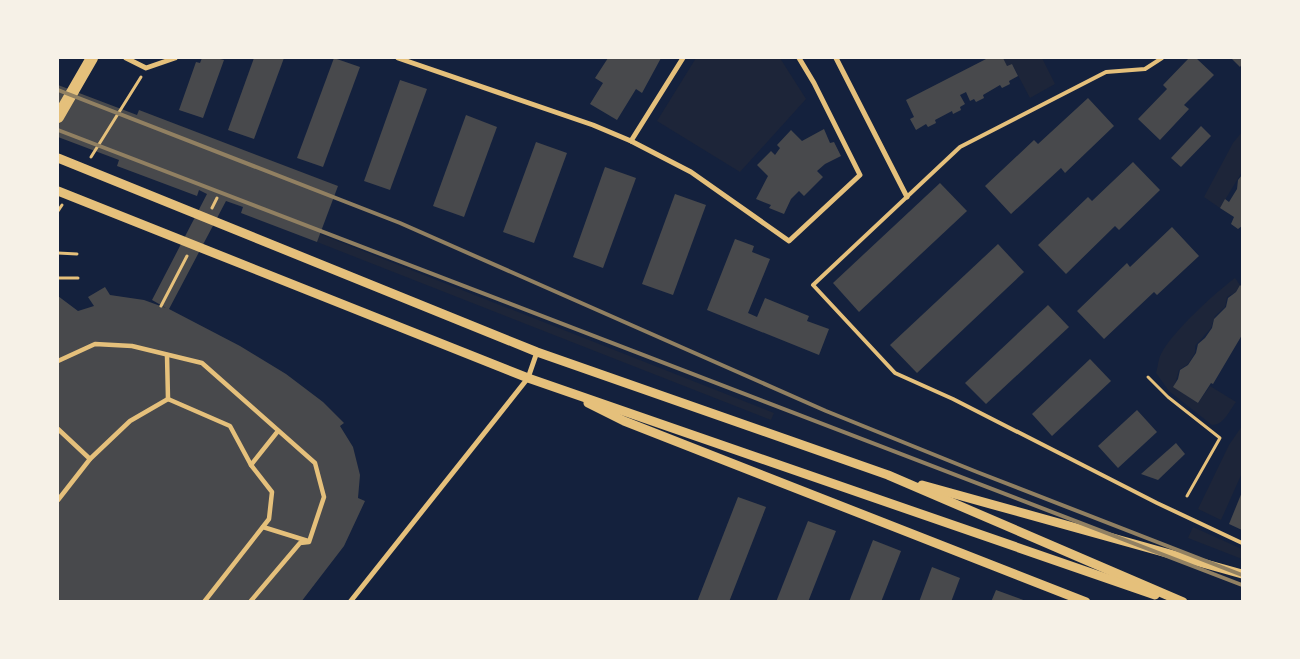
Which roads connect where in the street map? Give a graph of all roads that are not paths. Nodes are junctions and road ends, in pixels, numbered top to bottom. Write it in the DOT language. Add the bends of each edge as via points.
graph roads {
  1 [pos="92,58"];
  2 [pos="126,58"];
  3 [pos="175,58"];
  4 [pos="398,58"];
  5 [pos="683,58"];
  6 [pos="799,58"];
  7 [pos="836,58"];
  8 [pos="1162,58"];
  9 [pos="58,117"];
  10 [pos="631,141"];
  11 [pos="58,158"];
  12 [pos="58,191"];
  13 [pos="907,197"];
  14 [pos="538,352"];
  15 [pos="167,355"];
  16 [pos="58,361"];
  17 [pos="528,378"];
  18 [pos="556,388"];
  19 [pos="168,399"];
  20 [pos="58,429"];
  21 [pos="278,431"];
  22 [pos="90,458"];
  23 [pos="251,466"];
  24 [pos="888,475"];
  25 [pos="58,500"];
  26 [pos="263,527"];
  27 [pos="310,542"];
  28 [pos="1242,544"];
  29 [pos="1242,574"];
  30 [pos="204,602"];
  31 [pos="250,602"];
  32 [pos="350,602"];
  33 [pos="1086,602"];
  34 [pos="1173,602"];
  35 [pos="1183,602"];
  1 -- 9 [label="main road"];
  2 -- 3 [label="street" via="146,68"];
  4 -- 10 [label="street"];
  5 -- 10 [label="street"];
  6 -- 10 [label="street" via="860,175 789,241 691,172"];
  7 -- 13 [label="street"];
  8 -- 13 [label="lane" via="1145,69 1106,72 960,147"];
  11 -- 14 [label="street"];
  12 -- 17 [label="street"];
  13 -- 28 [label="lane" via="813,285 895,373"];
  14 -- 17 [label="street"];
  14 -- 24 [label="street"];
  15 -- 16 [label="street" via="132,346 95,344"];
  15 -- 19 [label="street"];
  15 -- 21 [label="street" via="202,363"];
  17 -- 18 [label="street"];
  17 -- 32 [label="street"];
  18 -- 33 [label="street" via="624,421"];
  18 -- 34 [label="street"];
  19 -- 22 [label="street" via="130,421"];
  19 -- 23 [label="street" via="230,426"];
  20 -- 22 [label="street"];
  21 -- 23 [label="street"];
  21 -- 27 [label="street" via="315,463 324,497"];
  22 -- 25 [label="street"];
  23 -- 26 [label="street" via="272,492 270,519"];
  24 -- 29 [label="street"];
  24 -- 35 [label="street"];
  26 -- 27 [label="street"];
  26 -- 30 [label="street"];
  27 -- 31 [label="street" via="300,543"];
}
